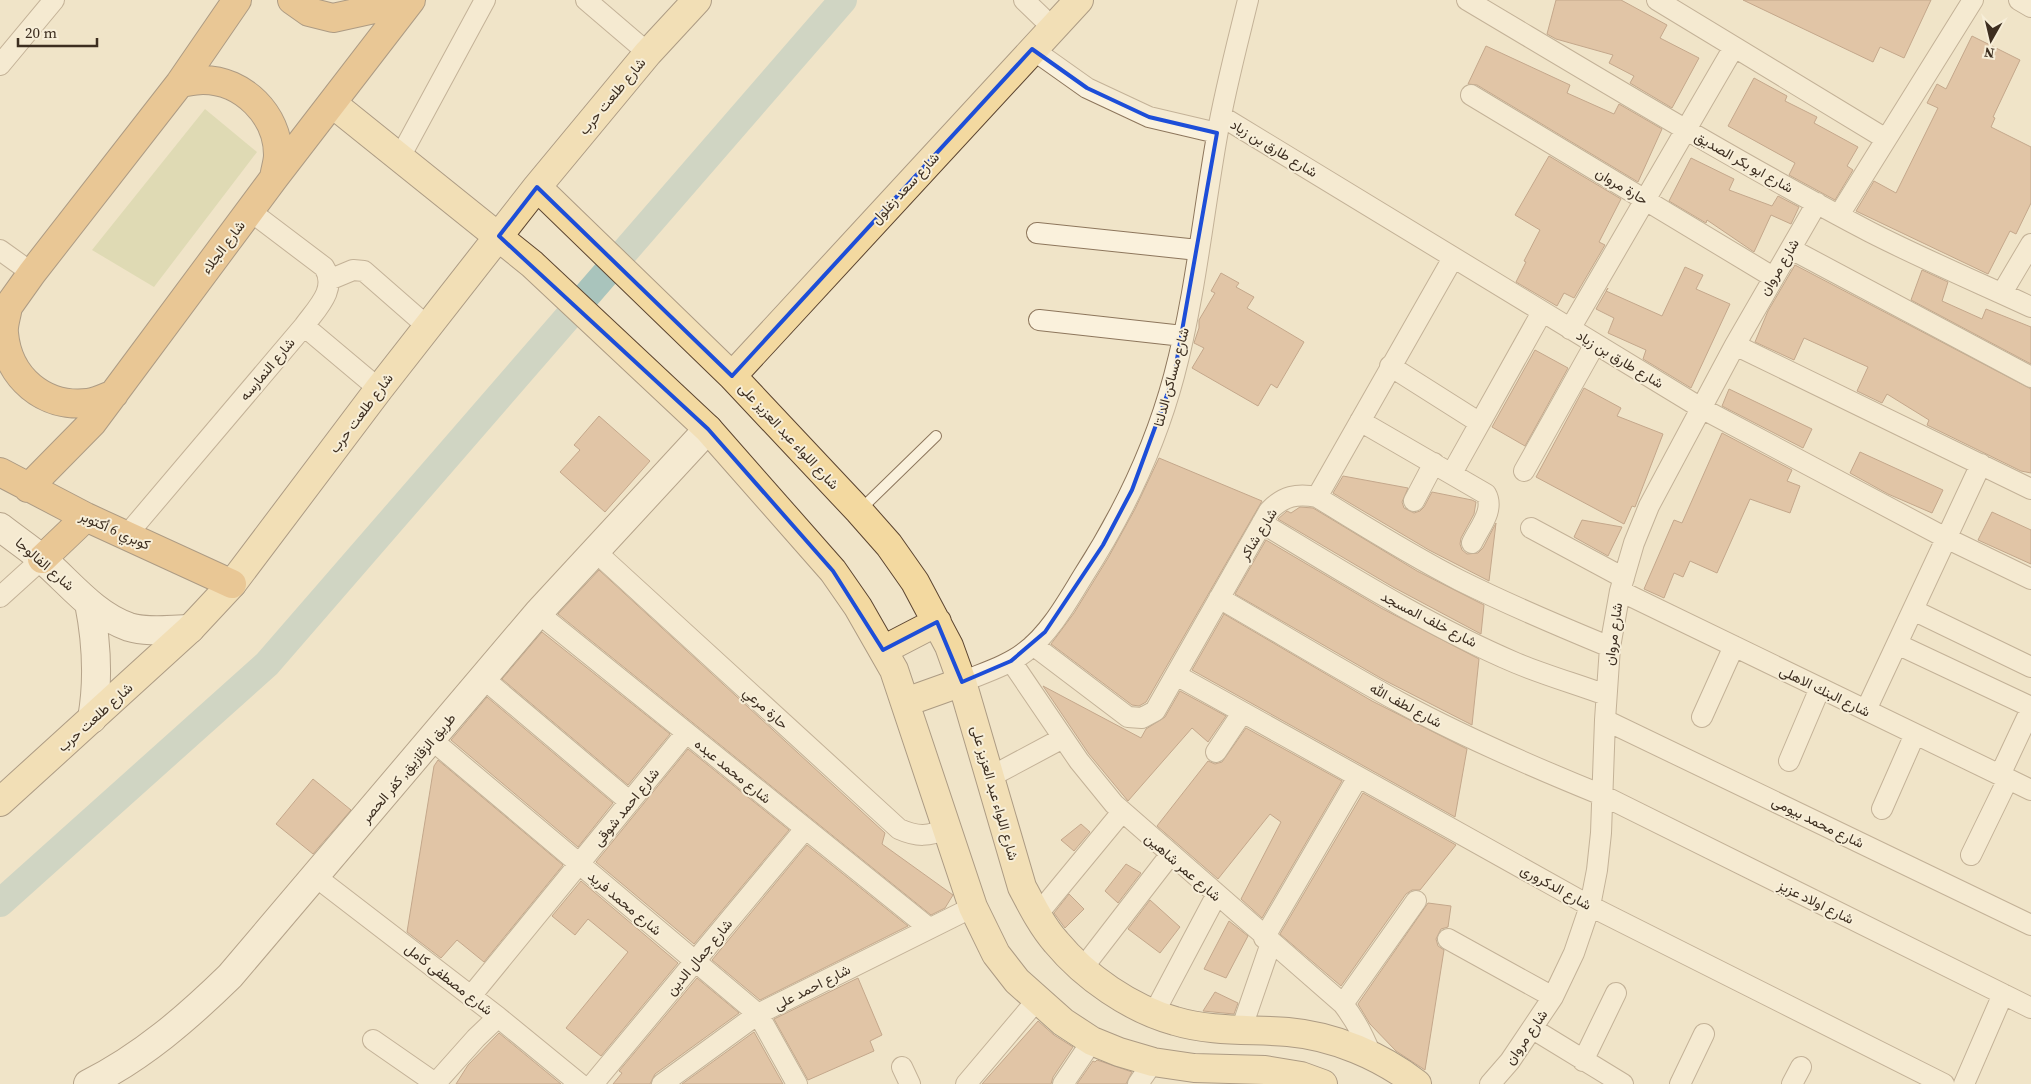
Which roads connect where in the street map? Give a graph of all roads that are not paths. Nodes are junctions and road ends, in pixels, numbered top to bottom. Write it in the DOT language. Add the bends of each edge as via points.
graph roads {
  1 [pos="54,0"];
  2 [pos="237,0"];
  3 [pos="292,0"];
  4 [pos="411,0"];
  5 [pos="485,0"];
  6 [pos="586,0"];
  7 [pos="696,0"];
  8 [pos="1024,0"];
  9 [pos="1079,0"];
  10 [pos="1248,0"];
  11 [pos="1467,0"];
  12 [pos="1657,0"];
  13 [pos="1973,0"];
  14 [pos="2019,0"];
  15 [pos="2031,6"];
  16 [pos="1052,27"];
  17 [pos="1734,46"];
  18 [pos="1032,48"];
  19 [pos="648,52"];
  20 [pos="0,65"];
  21 [pos="180,83"];
  22 [pos="1471,95"];
  23 [pos="333,104"];
  24 [pos="1219,125"];
  25 [pos="1686,129"];
  26 [pos="1886,139"];
  27 [pos="400,157"];
  28 [pos="274,178"];
  29 [pos="538,187"];
  30 [pos="1644,200"];
  31 [pos="1817,203"];
  32 [pos="250,211"];
  33 [pos="1839,215"];
  34 [pos="1037,233"];
  35 [pos="499,236"];
  36 [pos="2031,244"];
  37 [pos="1791,249"];
  38 [pos="0,250"];
  39 [pos="1198,250"];
  40 [pos="1453,258"];
  41 [pos="32,272"];
  42 [pos="1773,277"];
  43 [pos="330,280"];
  44 [pos="2002,293"];
  45 [pos="2031,307"];
  46 [pos="4,312"];
  47 [pos="1542,312"];
  48 [pos="1039,320"];
  49 [pos="304,326"];
  50 [pos="428,327"];
  51 [pos="1570,329"];
  52 [pos="1183,336"];
  53 [pos="1595,344"];
  54 [pos="1735,344"];
  55 [pos="1390,366"];
  56 [pos="732,376"];
  57 [pos="2031,377"];
  58 [pos="379,389"];
  59 [pos="114,394"];
  60 [pos="1701,408"];
  61 [pos="1360,421"];
  62 [pos="1480,423"];
  63 [pos="708,429"];
  64 [pos="936,436"];
  65 [pos="1434,463"];
  66 [pos="1981,464"];
  67 [pos="1524,471"];
  68 [pos="0,472"];
  69 [pos="1452,473"];
  70 [pos="28,488"];
  71 [pos="2031,489"];
  72 [pos="1317,497"];
  73 [pos="1414,501"];
  74 [pos="859,511"];
  75 [pos="86,517"];
  76 [pos="1262,523"];
  77 [pos="0,527"];
  78 [pos="1531,528"];
  79 [pos="126,536"];
  80 [pos="1946,538"];
  81 [pos="1472,543"];
  82 [pos="596,552"];
  83 [pos="42,559"];
  84 [pos="2031,579"];
  85 [pos="232,584"];
  86 [pos="1622,585"];
  87 [pos="0,597"];
  88 [pos="1219,598"];
  89 [pos="89,603"];
  90 [pos="1913,610"];
  91 [pos="538,613"];
  92 [pos="938,622"];
  93 [pos="190,629"];
  94 [pos="1897,644"];
  95 [pos="1033,645"];
  96 [pos="1734,646"];
  97 [pos="1610,647"];
  98 [pos="884,650"];
  99 [pos="1011,661"];
  100 [pos="2031,668"];
  101 [pos="1176,675"];
  102 [pos="484,678"];
  103 [pos="962,682"];
  104 [pos="1820,688"];
  105 [pos="1606,695"];
  106 [pos="906,702"];
  107 [pos="2031,708"];
  108 [pos="1866,710"];
  109 [pos="1242,713"];
  110 [pos="1702,717"];
  111 [pos="92,719"];
  112 [pos="1605,720"];
  113 [pos="686,733"];
  114 [pos="1915,734"];
  115 [pos="1063,738"];
  116 [pos="432,740"];
  117 [pos="1216,752"];
  118 [pos="1789,761"];
  119 [pos="990,777"];
  120 [pos="1358,777"];
  121 [pos="2004,777"];
  122 [pos="2031,790"];
  123 [pos="1602,795"];
  124 [pos="0,802"];
  125 [pos="630,802"];
  126 [pos="1882,809"];
  127 [pos="1122,812"];
  128 [pos="947,828"];
  129 [pos="805,829"];
  130 [pos="1170,855"];
  131 [pos="1971,855"];
  132 [pos="580,865"];
  133 [pos="316,877"];
  134 [pos="1216,896"];
  135 [pos="1416,901"];
  136 [pos="1590,906"];
  137 [pos="973,907"];
  138 [pos="1037,915"];
  139 [pos="2031,925"];
  140 [pos="929,928"];
  141 [pos="1448,939"];
  142 [pos="1268,941"];
  143 [pos="695,961"];
  144 [pos="1082,969"];
  145 [pos="1616,993"];
  146 [pos="2004,994"];
  147 [pos="470,996"];
  148 [pos="1553,997"];
  149 [pos="1037,1000"];
  150 [pos="1343,1004"];
  151 [pos="2031,1008"];
  152 [pos="1154,1013"];
  153 [pos="758,1014"];
  154 [pos="498,1017"];
  155 [pos="1533,1029"];
  156 [pos="1241,1030"];
  157 [pos="1704,1034"];
  158 [pos="373,1040"];
  159 [pos="1092,1041"];
  160 [pos="1371,1055"];
  161 [pos="1154,1062"];
  162 [pos="1583,1062"];
  163 [pos="1234,1076"];
  164 [pos="1264,1077"];
  165 [pos="88,1084"];
  166 [pos="435,1084"];
  167 [pos="580,1084"];
  168 [pos="593,1084"];
  169 [pos="662,1084"];
  170 [pos="797,1084"];
  171 [pos="966,1084"];
  172 [pos="1063,1084"];
  173 [pos="1138,1084"];
  174 [pos="1323,1084"];
  175 [pos="1417,1084"];
  176 [pos="1490,1084"];
  177 [pos="1623,1084"];
  178 [pos="1680,1084"];
  179 [pos="1944,1084"];
  180 [pos="1964,1084"];
  1 -- 20 [label="street"];
  2 -- 21 [label="highway"];
  3 -- 4 [label="highway" via="308,12 333,18"];
  4 -- 23 [label="highway, شارع الجلاء"];
  5 -- 27 [label="street"];
  6 -- 19 [label="street"];
  7 -- 19 [label="main road, شارع طلعت حرب"];
  8 -- 16 [label="street"];
  9 -- 16 [label="main road, شارع سعد زغلول"];
  10 -- 24 [label="street, شارع مساكن الدلتا"];
  11 -- 25 [label="street, شارع ابو بكر الصديق"];
  12 -- 17 [label="street"];
  13 -- 26 [label="street"];
  14 -- 15 [label="street"];
  16 -- 18 [label="main road, شارع سعد زغلول"];
  17 -- 25 [label="street"];
  17 -- 26 [label="street"];
  18 -- 24 [label="street, شارع طارق بن زياد" via="1087,88 1150,117"];
  18 -- 56 [label="main road, شارع سعد زغلول"];
  19 -- 29 [label="main road, شارع طلعت حرب"];
  21 -- 28 [label="highway" via="203,80 226,83 247,94 264,110 276,139 278,155"];
  21 -- 41 [label="highway"];
  22 -- 30 [label="street, حارة مروان"];
  23 -- 27 [label="main road"];
  23 -- 28 [label="highway, شارع الجلاء"];
  24 -- 39 [label="street, شارع مساكن الدلتا"];
  24 -- 40 [label="street, شارع طارق بن زياد"];
  25 -- 30 [label="street"];
  25 -- 31 [label="street, شارع ابو بكر الصديق"];
  26 -- 33 [label="street"];
  27 -- 35 [label="main road"];
  28 -- 32 [label="highway, شارع الجلاء"];
  29 -- 35 [label="main road, شارع طلعت حرب"];
  29 -- 56 [label="main road, شارع اللواء عبد العزيز على"];
  30 -- 42 [label="street, حارة مروان"];
  30 -- 51 [label="street"];
  31 -- 33 [label="street, شارع ابو بكر الصديق"];
  31 -- 37 [label="street, شارع مروان"];
  32 -- 43 [label="street" via="324,266"];
  32 -- 59 [label="highway, شارع الجلاء"];
  33 -- 44 [label="street, شارع ابو بكر الصديق"];
  34 -- 39 [label="street"];
  35 -- 50 [label="main road, شارع طلعت حرب"];
  35 -- 63 [label="main road"];
  36 -- 44 [label="street"];
  37 -- 42 [label="street, شارع مروان"];
  37 -- 57 [label="street"];
  38 -- 41 [label="street"];
  39 -- 52 [label="street, شارع مساكن الدلتا"];
  40 -- 47 [label="street, شارع طارق بن زياد"];
  40 -- 55 [label="street"];
  41 -- 46 [label="highway"];
  42 -- 54 [label="street, شارع مروان"];
  43 -- 49 [label="street, شارع النمارسه" via="327,293"];
  43 -- 50 [label="street" via="353,270 364,271"];
  44 -- 45 [label="street, شارع ابو بكر الصديق"];
  46 -- 59 [label="highway" via="8,357 21,378 40,394 65,403 90,403"];
  47 -- 51 [label="street, شارع طارق بن زياد"];
  47 -- 62 [label="street"];
  48 -- 52 [label="street"];
  49 -- 58 [label="street"];
  49 -- 79 [label="street, شارع النمارسه"];
  50 -- 58 [label="main road, شارع طلعت حرب"];
  51 -- 53 [label="street, شارع طارق بن زياد"];
  52 -- 95 [label="street, شارع مساكن الدلتا" via="1155,434 1132,490 1104,545"];
  53 -- 60 [label="street, شارع طارق بن زياد"];
  53 -- 67 [label="street"];
  54 -- 60 [label="street, شارع مروان"];
  54 -- 66 [label="street"];
  55 -- 61 [label="street"];
  55 -- 62 [label="street"];
  56 -- 74 [label="main road, شارع اللواء عبد العزيز على"];
  58 -- 85 [label="main road, شارع طلعت حرب"];
  59 -- 70 [label="highway, شارع الجلاء" via="92,423"];
  60 -- 80 [label="street, شارع طارق بن زياد"];
  60 -- 86 [label="street, شارع مروان" via="1649,506"];
  61 -- 65 [label="street"];
  61 -- 72 [label="street"];
  62 -- 69 [label="street"];
  63 -- 82 [label="main road, طريق الزقازيق, كفر الحصر"];
  63 -- 98 [label="main road" via="833,571"];
  64 -- 74 [label="lane"];
  65 -- 69 [label="street"];
  65 -- 73 [label="street"];
  66 -- 71 [label="street"];
  66 -- 80 [label="street"];
  68 -- 70 [label="highway, كوبري 6 أكتوبر"];
  69 -- 81 [label="street" via="1481,490 1489,499 1488,511"];
  70 -- 75 [label="highway, كوبري 6 أكتوبر"];
  72 -- 76 [label="street, شارع شاكر" via="1299,494 1282,500 1269,511"];
  72 -- 97 [label="street" via="1387,541 1460,580"];
  74 -- 92 [label="main road, شارع اللواء عبد العزيز على" via="889,545"];
  75 -- 79 [label="highway, كوبري 6 أكتوبر"];
  75 -- 83 [label="highway"];
  76 -- 88 [label="street, شارع شاكر"];
  76 -- 105 [label="street, شارع خلف المسجد" via="1429,621 1516,663"];
  77 -- 83 [label="main road, شارع الفالوجا"];
  78 -- 86 [label="street, شارع البنك الاهلى"];
  79 -- 85 [label="highway, كوبري 6 أكتوبر"];
  80 -- 84 [label="street, شارع طارق بن زياد"];
  80 -- 90 [label="street"];
  82 -- 91 [label="main road, طريق الزقازيق, كفر الحصر"];
  82 -- 128 [label="street, حارة مرعي" via="899,829 923,836"];
  83 -- 87 [label="street"];
  83 -- 89 [label="main road, شارع الفالوجا"];
  85 -- 93 [label="main road, شارع طلعت حرب"];
  86 -- 96 [label="street, شارع البنك الاهلى"];
  86 -- 97 [label="street, شارع مروان"];
  88 -- 101 [label="street, شارع شاكر"];
  88 -- 123 [label="street, شارع لطف الله" via="1411,708 1533,767"];
  89 -- 93 [label="main road, شارع الفالوجا" via="131,627"];
  89 -- 111 [label="main road" via="97,649"];
  90 -- 94 [label="street"];
  90 -- 100 [label="street"];
  91 -- 102 [label="main road, طريق الزقازيق, كفر الحصر"];
  91 -- 113 [label="street, شارع محمد عبده"];
  92 -- 98 [label="main road"];
  92 -- 103 [label="main road, شارع اللواء عبد العزيز على"];
  93 -- 111 [label="main road, شارع طلعت حرب"];
  94 -- 107 [label="street"];
  94 -- 108 [label="street"];
  95 -- 99 [label="street, شارع مساكن الدلتا"];
  95 -- 101 [label="street, شارع شاكر" via="1135,719 1155,710"];
  96 -- 104 [label="street, شارع البنك الاهلى"];
  96 -- 110 [label="street"];
  97 -- 105 [label="street, شارع مروان"];
  98 -- 106 [label="main road"];
  99 -- 103 [label="street, شارع مساكن الدلتا"];
  99 -- 115 [label="street, شارع عمر شاهين"];
  101 -- 109 [label="street, شارع الدكرورى"];
  102 -- 116 [label="main road, طريق الزقازيق, كفر الحصر"];
  102 -- 125 [label="street"];
  103 -- 106 [label="main road"];
  103 -- 119 [label="main road, شارع اللواء عبد العزيز على"];
  104 -- 108 [label="street, شارع البنك الاهلى"];
  104 -- 118 [label="street"];
  105 -- 112 [label="street, شارع مروان"];
  106 -- 128 [label="main road"];
  107 -- 121 [label="street"];
  108 -- 114 [label="street, شارع البنك الاهلى"];
  109 -- 117 [label="street"];
  109 -- 120 [label="street, شارع الدكرورى"];
  111 -- 124 [label="main road, شارع طلعت حرب"];
  112 -- 123 [label="street, شارع مروان"];
  112 -- 139 [label="street, شارع محمد بيومى"];
  113 -- 125 [label="street, شارع احمد شوقى"];
  113 -- 129 [label="street, شارع محمد عبده"];
  114 -- 121 [label="street, شارع البنك الاهلى"];
  114 -- 126 [label="street"];
  115 -- 119 [label="street"];
  115 -- 127 [label="street, شارع عمر شاهين" via="1095,783"];
  116 -- 132 [label="street, شارع محمد فريد"];
  116 -- 133 [label="main road, طريق الزقازيق, كفر الحصر"];
  119 -- 138 [label="main road, شارع اللواء عبد العزيز على" via="1022,887"];
  120 -- 136 [label="street, شارع الدكرورى"];
  120 -- 142 [label="street"];
  121 -- 122 [label="street, شارع البنك الاهلى"];
  121 -- 131 [label="street"];
  123 -- 136 [label="street, شارع مروان" via="1597,870"];
  123 -- 146 [label="street, شارع اولاد عزيز"];
  125 -- 132 [label="street, شارع احمد شوقى"];
  127 -- 130 [label="street, شارع عمر شاهين"];
  127 -- 138 [label="street"];
  128 -- 137 [label="main road"];
  129 -- 140 [label="street, شارع محمد عبده"];
  129 -- 143 [label="street, شارع جمال الدين"];
  130 -- 134 [label="street, شارع عمر شاهين"];
  130 -- 144 [label="street"];
  132 -- 143 [label="street, شارع محمد فريد"];
  132 -- 147 [label="street, شارع احمد شوقى"];
  133 -- 147 [label="street, شارع مصطفى كامل"];
  133 -- 165 [label="main road, طريق الزقازيق, كفر الحصر" via="258,945 193,1012 153,1044"];
  134 -- 142 [label="street, شارع عمر شاهين"];
  134 -- 152 [label="street"];
  135 -- 150 [label="street"];
  136 -- 148 [label="street, شارع مروان" via="1574,953"];
  136 -- 179 [label="street, شارع الدكرورى"];
  137 -- 140 [label="street, شارع احمد على"];
  137 -- 149 [label="main road" via="996,954 1017,982"];
  138 -- 144 [label="main road, شارع اللواء عبد العزيز على" via="1056,942"];
  140 -- 153 [label="street, شارع احمد على"];
  141 -- 148 [label="street"];
  142 -- 150 [label="street, شارع عمر شاهين"];
  142 -- 156 [label="street"];
  143 -- 153 [label="street, شارع محمد فريد"];
  143 -- 168 [label="street, شارع جمال الدين"];
  144 -- 152 [label="main road, شارع اللواء عبد العزيز على" via="1107,989"];
  145 -- 162 [label="street"];
  146 -- 151 [label="street, شارع اولاد عزيز"];
  146 -- 180 [label="street"];
  147 -- 154 [label="street, شارع مصطفى كامل"];
  148 -- 155 [label="street, شارع مروان"];
  149 -- 159 [label="main road"];
  149 -- 171 [label="street"];
  150 -- 160 [label="street, شارع عمر شاهين" via="1365,1037"];
  152 -- 156 [label="main road, شارع اللواء عبد العزيز على" via="1174,1021"];
  153 -- 169 [label="street, شارع احمد على"];
  153 -- 170 [label="street, شارع محمد فريد"];
  154 -- 166 [label="street"];
  154 -- 167 [label="street, شارع مصطفى كامل"];
  155 -- 162 [label="street"];
  155 -- 176 [label="street, شارع مروان"];
  156 -- 160 [label="main road, شارع اللواء عبد العزيز على" via="1299,1034 1332,1041"];
  157 -- 178 [label="street"];
  158 -- 166 [label="street"];
  159 -- 161 [label="main road"];
  159 -- 172 [label="street"];
  160 -- 175 [label="main road, شارع اللواء عبد العزيز على"];
  161 -- 163 [label="main road"];
  161 -- 173 [label="street"];
  162 -- 177 [label="street"];
  163 -- 164 [label="main road"];
  164 -- 174 [label="main road" via="1301,1076"];
}
